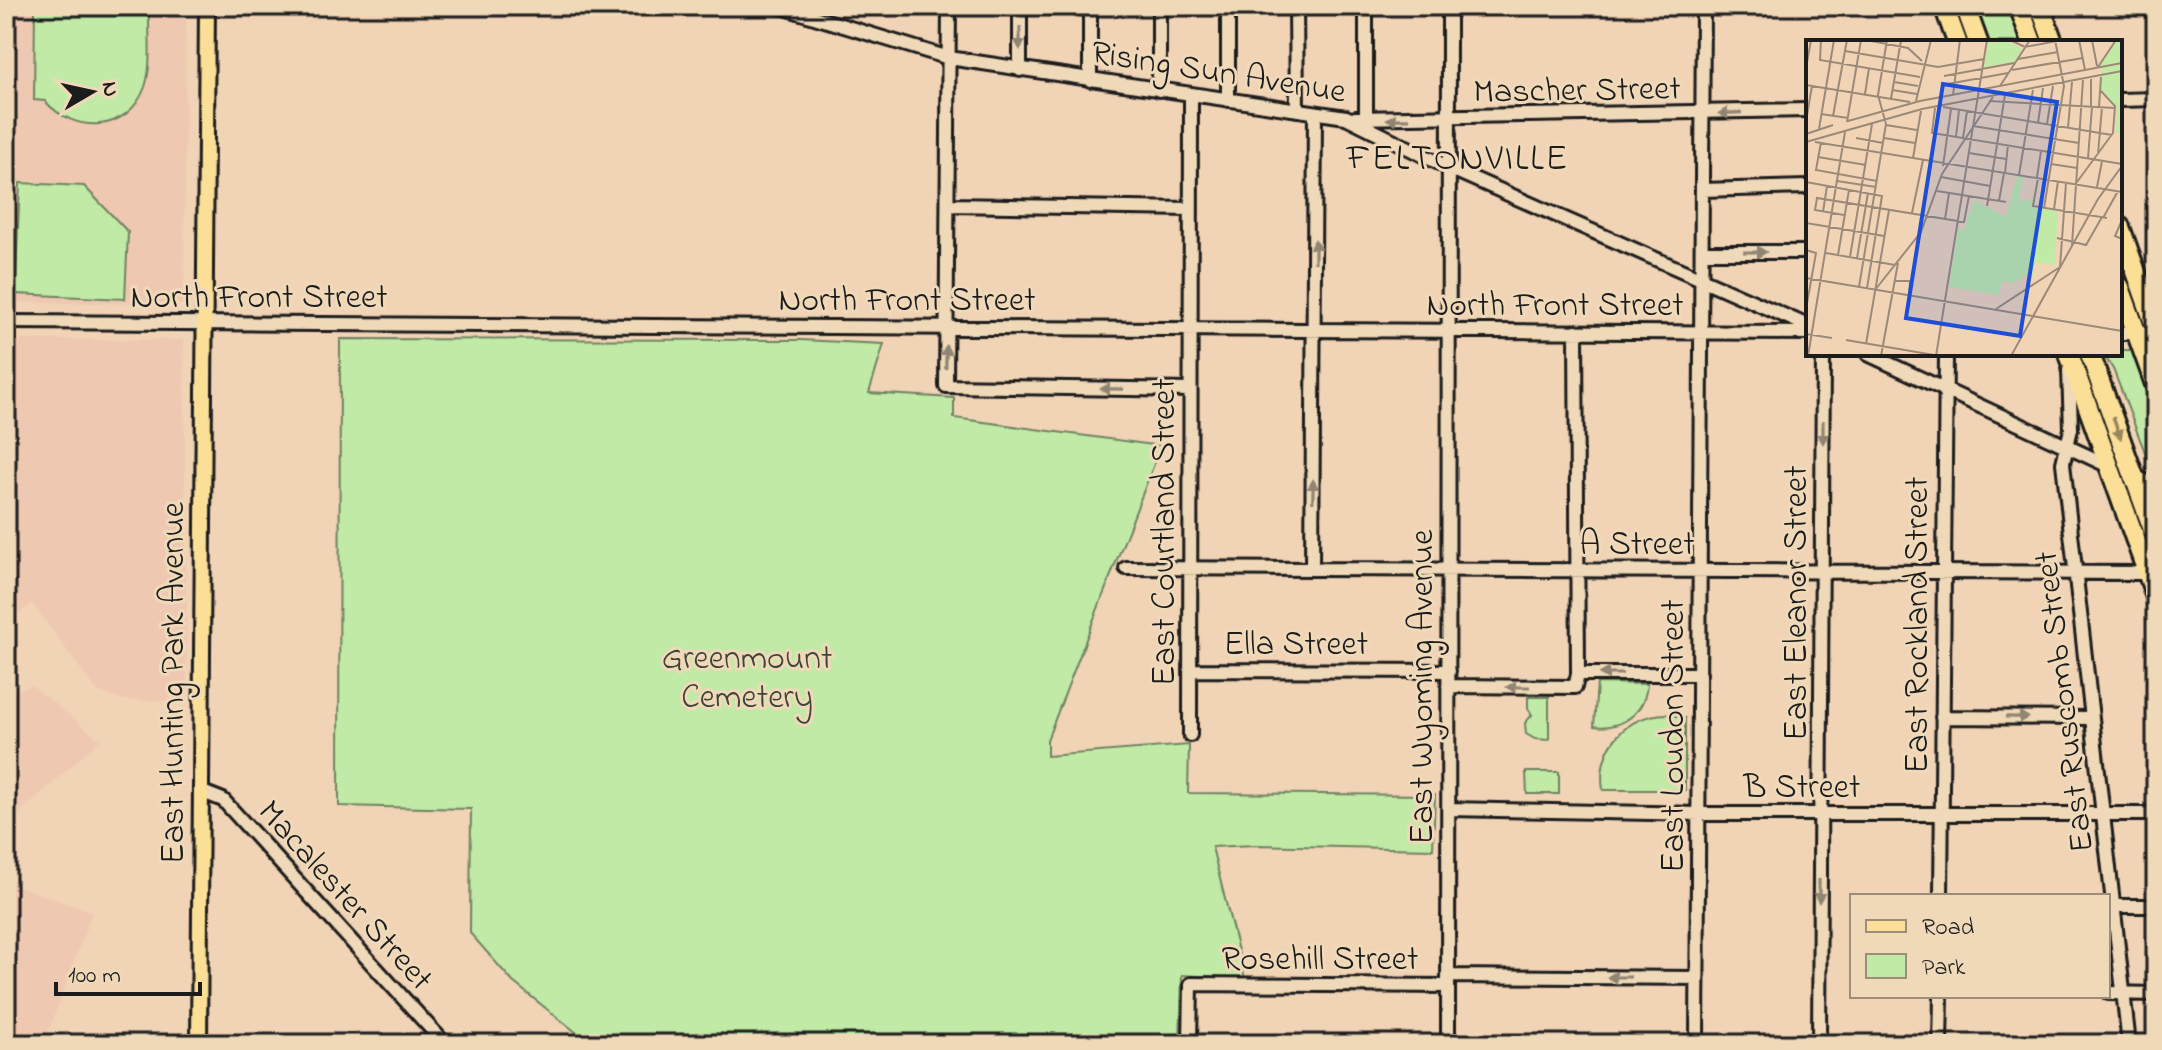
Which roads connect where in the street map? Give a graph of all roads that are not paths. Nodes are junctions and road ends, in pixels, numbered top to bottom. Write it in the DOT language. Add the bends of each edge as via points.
graph roads {
  1 [pos="207,6"];
  2 [pos="778,6"];
  3 [pos="949,6"];
  4 [pos="1020,6"];
  5 [pos="1090,6"];
  6 [pos="1159,6"];
  7 [pos="1228,6"];
  8 [pos="1296,6"];
  9 [pos="1366,6"];
  10 [pos="1449,6"];
  11 [pos="1703,6"];
  12 [pos="1965,6"];
  13 [pos="2019,6"];
  14 [pos="2040,6"];
  15 [pos="2153,6"];
  16 [pos="1946,13"];
  17 [pos="2156,15"];
  18 [pos="1948,40"];
  19 [pos="1956,40"];
  20 [pos="1977,40"];
  21 [pos="2031,40"];
  22 [pos="2052,40"];
  23 [pos="949,58"];
  24 [pos="1020,70"];
  25 [pos="1090,80"];
  26 [pos="1159,90"];
  27 [pos="1191,95"];
  28 [pos="2156,99"];
  29 [pos="1228,100"];
  30 [pos="2122,100"];
  31 [pos="1297,110"];
  32 [pos="1806,110"];
  33 [pos="1315,113"];
  34 [pos="1702,114"];
  35 [pos="1346,117"];
  36 [pos="1449,118"];
  37 [pos="1366,119"];
  38 [pos="1449,168"];
  39 [pos="1806,187"];
  40 [pos="1702,190"];
  41 [pos="948,205"];
  42 [pos="1190,209"];
  43 [pos="2125,247"];
  44 [pos="1702,252"];
  45 [pos="1806,252"];
  46 [pos="1701,281"];
  47 [pos="2122,298"];
  48 [pos="6,322"];
  49 [pos="204,323"];
  50 [pos="1806,325"];
  51 [pos="947,327"];
  52 [pos="1190,328"];
  53 [pos="1315,329"];
  54 [pos="1449,330"];
  55 [pos="2156,330"];
  56 [pos="1576,331"];
  57 [pos="1701,332"];
  58 [pos="1806,333"];
  59 [pos="2128,333"];
  60 [pos="1823,356"];
  61 [pos="1872,356"];
  62 [pos="1946,356"];
  63 [pos="2069,356"];
  64 [pos="2070,356"];
  65 [pos="2091,356"];
  66 [pos="2156,387"];
  67 [pos="1190,390"];
  68 [pos="1946,391"];
  69 [pos="2067,447"];
  70 [pos="2109,466"];
  71 [pos="2135,477"];
  72 [pos="2156,487"];
  73 [pos="2156,538"];
  74 [pos="1126,568"];
  75 [pos="1190,569"];
  76 [pos="1312,569"];
  77 [pos="1448,569"];
  78 [pos="1699,570"];
  79 [pos="1578,571"];
  80 [pos="1823,571"];
  81 [pos="1943,573"];
  82 [pos="2075,573"];
  83 [pos="2147,573"];
  84 [pos="2156,597"];
  85 [pos="1190,670"];
  86 [pos="1449,671"];
  87 [pos="1578,674"];
  88 [pos="1700,674"];
  89 [pos="1448,686"];
  90 [pos="1942,717"];
  91 [pos="2091,718"];
  92 [pos="1190,735"];
  93 [pos="200,791"];
  94 [pos="1449,809"];
  95 [pos="1820,813"];
  96 [pos="1942,813"];
  97 [pos="1700,814"];
  98 [pos="2103,814"];
  99 [pos="2156,814"];
  100 [pos="1941,894"];
  101 [pos="2110,894"];
  102 [pos="2111,906"];
  103 [pos="2156,906"];
  104 [pos="1697,978"];
  105 [pos="1448,981"];
  106 [pos="2110,993"];
  107 [pos="2123,993"];
  108 [pos="2156,994"];
  109 [pos="1941,998"];
  110 [pos="199,1044"];
  111 [pos="445,1044"];
  112 [pos="1190,1044"];
  113 [pos="1448,1044"];
  114 [pos="1697,1044"];
  115 [pos="1819,1044"];
  116 [pos="1940,1044"];
  117 [pos="2129,1044"];
  1 -- 49 [label="main road, East Hunting Park Avenue"];
  2 -- 23 [label="street, Rising Sun Avenue"];
  3 -- 23 [label="street"];
  4 -- 24 [label="street, one-way"];
  5 -- 25 [label="street"];
  6 -- 26 [label="street"];
  7 -- 29 [label="street"];
  8 -- 31 [label="street"];
  9 -- 37 [label="street"];
  10 -- 36 [label="street, East Wyoming Avenue"];
  11 -- 34 [label="street, East Loudon Street"];
  12 -- 20 [label="highway"];
  13 -- 21 [label="highway"];
  14 -- 22 [label="highway"];
  15 -- 17 [label="street"];
  16 -- 18 [label="street"];
  16 -- 19 [label="highway"];
  23 -- 24 [label="street, Rising Sun Avenue"];
  23 -- 41 [label="street"];
  24 -- 25 [label="street, Rising Sun Avenue"];
  25 -- 26 [label="street, Rising Sun Avenue"];
  26 -- 27 [label="street, Rising Sun Avenue"];
  27 -- 29 [label="street, Rising Sun Avenue"];
  27 -- 42 [label="street, East Courtland Street"];
  28 -- 30 [label="street"];
  29 -- 31 [label="street, Rising Sun Avenue"];
  31 -- 33 [label="street, Rising Sun Avenue"];
  32 -- 34 [label="street, Mascher Street, one-way"];
  33 -- 35 [label="street, Rising Sun Avenue"];
  53 -- 33 [label="street, one-way"];
  34 -- 36 [label="street, Mascher Street"];
  34 -- 40 [label="street, East Loudon Street"];
  35 -- 37 [label="street, Mascher Street"];
  35 -- 38 [label="street, Rising Sun Avenue"];
  36 -- 37 [label="street, Mascher Street, one-way"];
  36 -- 38 [label="street, East Wyoming Avenue"];
  38 -- 46 [label="street, Rising Sun Avenue"];
  38 -- 54 [label="street, East Wyoming Avenue"];
  39 -- 40 [label="street"];
  40 -- 44 [label="street, East Loudon Street"];
  41 -- 42 [label="street"];
  41 -- 51 [label="street"];
  42 -- 52 [label="street, East Courtland Street"];
  43 -- 55 [label="highway"];
  44 -- 45 [label="street, one-way"];
  44 -- 46 [label="street, East Loudon Street"];
  46 -- 50 [label="street, Rising Sun Avenue"];
  46 -- 57 [label="street, East Loudon Street"];
  47 -- 59 [label="highway"];
  48 -- 49 [label="street, North Front Street"];
  49 -- 51 [label="street, North Front Street"];
  49 -- 93 [label="main road, East Hunting Park Avenue"];
  51 -- 52 [label="street, North Front Street"];
  67 -- 51 [label="street, one-way" via="946,386"];
  52 -- 53 [label="street, North Front Street"];
  52 -- 67 [label="street, East Courtland Street"];
  53 -- 54 [label="street, North Front Street"];
  76 -- 53 [label="street, one-way"];
  54 -- 56 [label="street, North Front Street"];
  54 -- 77 [label="street, East Wyoming Avenue"];
  55 -- 59 [label="street"];
  56 -- 57 [label="street, North Front Street"];
  56 -- 79 [label="street"];
  57 -- 58 [label="street, North Front Street"];
  57 -- 78 [label="street, East Loudon Street"];
  59 -- 66 [label="highway"];
  60 -- 80 [label="street, East Eleanor Street, one-way"];
  61 -- 68 [label="street"];
  62 -- 68 [label="street, East Rockland Street"];
  63 -- 69 [label="street, East Ruscomb Street"];
  64 -- 70 [label="highway"];
  65 -- 71 [label="highway, one-way"];
  67 -- 75 [label="street, East Courtland Street"];
  68 -- 69 [label="street"];
  68 -- 81 [label="street, East Rockland Street"];
  69 -- 70 [label="street"];
  69 -- 82 [label="street, East Ruscomb Street" via="2063,463"];
  70 -- 71 [label="main road"];
  70 -- 83 [label="highway"];
  71 -- 72 [label="main road"];
  71 -- 73 [label="highway"];
  74 -- 75 [label="street, A Street"];
  75 -- 76 [label="street, A Street"];
  75 -- 85 [label="street, East Courtland Street"];
  76 -- 77 [label="street, A Street"];
  77 -- 79 [label="street, A Street"];
  77 -- 86 [label="street, East Wyoming Avenue"];
  78 -- 79 [label="street, A Street"];
  78 -- 80 [label="street, A Street"];
  78 -- 88 [label="street, East Loudon Street"];
  79 -- 87 [label="street"];
  80 -- 81 [label="street, A Street"];
  80 -- 95 [label="street, East Eleanor Street"];
  81 -- 82 [label="street, A Street"];
  81 -- 90 [label="street, East Rockland Street"];
  82 -- 83 [label="street, A Street"];
  82 -- 91 [label="street, East Ruscomb Street"];
  83 -- 84 [label="highway"];
  85 -- 86 [label="street, Ella Street"];
  85 -- 92 [label="street, East Courtland Street"];
  86 -- 89 [label="street, East Wyoming Avenue"];
  88 -- 87 [label="street, one-way"];
  87 -- 89 [label="street, one-way" via="1575,687"];
  88 -- 97 [label="street, East Loudon Street"];
  89 -- 94 [label="street, East Wyoming Avenue"];
  90 -- 91 [label="street, one-way"];
  90 -- 96 [label="street, East Rockland Street"];
  91 -- 98 [label="street, East Ruscomb Street"];
  93 -- 110 [label="main road, East Hunting Park Avenue"];
  93 -- 111 [label="street, Macalester Street" via="223,800"];
  94 -- 97 [label="street, B Street"];
  94 -- 105 [label="street, East Wyoming Avenue"];
  95 -- 96 [label="street, B Street"];
  95 -- 97 [label="street, B Street"];
  95 -- 115 [label="street, East Eleanor Street, one-way"];
  96 -- 98 [label="street, B Street"];
  96 -- 100 [label="street, East Rockland Street"];
  97 -- 104 [label="street, East Loudon Street"];
  98 -- 99 [label="street, B Street"];
  98 -- 101 [label="street, East Ruscomb Street"];
  102 -- 103 [label="street"];
  102 -- 107 [label="street, East Ruscomb Street"];
  104 -- 105 [label="street, Rosehill Street, one-way"];
  104 -- 114 [label="street, East Loudon Street"];
  105 -- 112 [label="street, Rosehill Street" via="1191,984"];
  105 -- 113 [label="street, East Wyoming Avenue"];
  106 -- 107 [label="street"];
  107 -- 108 [label="street"];
  107 -- 117 [label="street, East Ruscomb Street"];
  109 -- 116 [label="street"];
}
